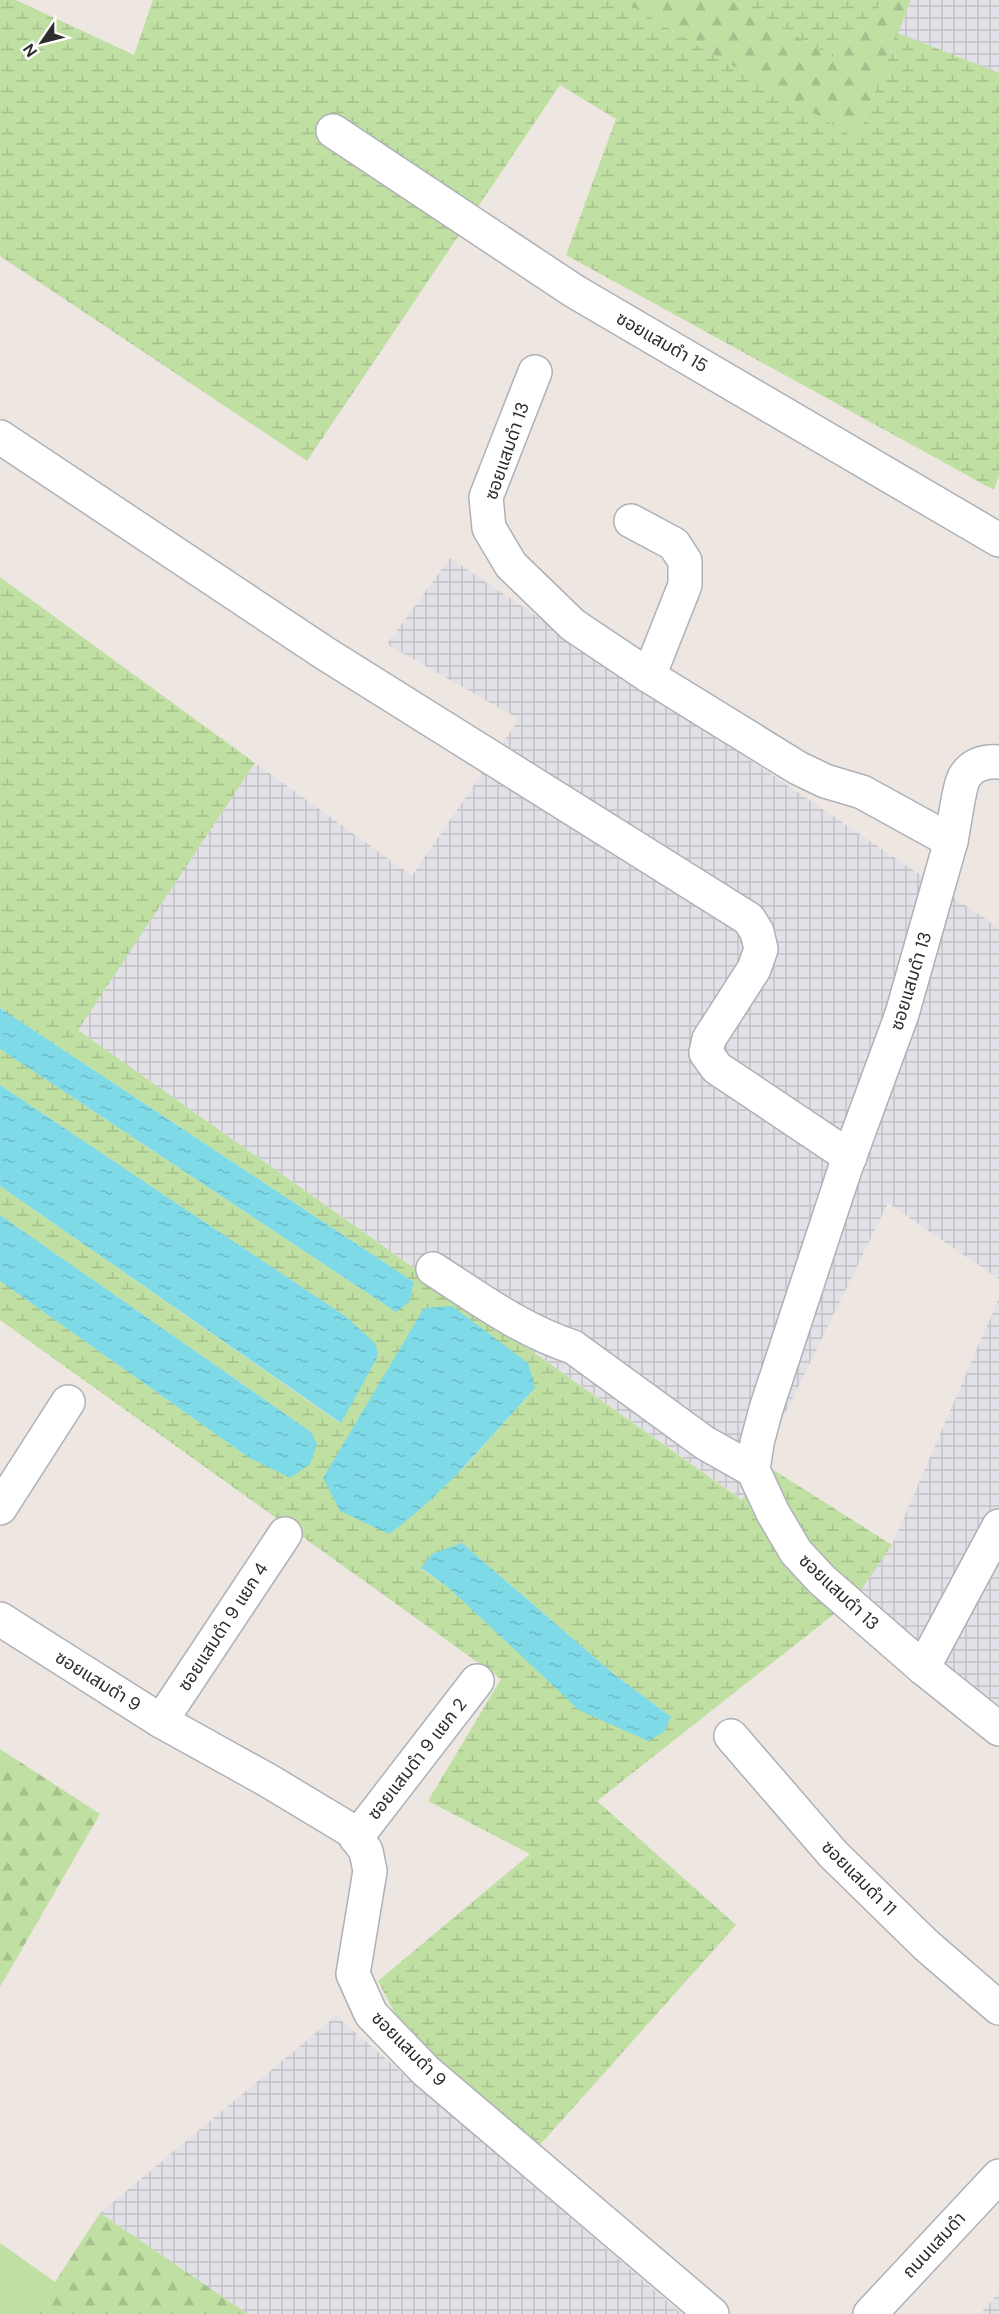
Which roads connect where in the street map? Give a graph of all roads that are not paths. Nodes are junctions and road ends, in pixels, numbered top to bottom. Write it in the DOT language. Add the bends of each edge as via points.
graph roads {
  1 [pos="333,130"];
  2 [pos="535,372"];
  3 [pos="0,437"];
  4 [pos="631,520"];
  5 [pos="999,540"];
  6 [pos="649,676"];
  7 [pos="999,762"];
  8 [pos="951,841"];
  9 [pos="850,1157"];
  10 [pos="433,1269"];
  11 [pos="68,1402"];
  12 [pos="753,1470"];
  13 [pos="0,1508"];
  14 [pos="999,1526"];
  15 [pos="285,1534"];
  16 [pos="0,1619"];
  17 [pos="923,1668"];
  18 [pos="477,1681"];
  19 [pos="161,1721"];
  20 [pos="999,1729"];
  21 [pos="731,1736"];
  22 [pos="356,1838"];
  23 [pos="999,2008"];
  24 [pos="999,2176"];
  25 [pos="712,2314"];
  26 [pos="871,2314"];
  1 -- 5 [label="street, ซอยแสมดำ 15" via="574,291"];
  2 -- 6 [label="street, ซอยแสมดำ 13" via="486,497 489,528 512,565 573,625"];
  3 -- 9 [label="street" via="326,654 749,919 761,949 754,969 709,1039 706,1053 717,1068"];
  4 -- 6 [label="street" via="674,544 685,561 685,585"];
  6 -- 8 [label="street, ซอยแสมดำ 13" via="798,768 862,792"];
  7 -- 8 [label="street" via="977,765 964,776"];
  8 -- 9 [label="street, ซอยแสมดำ 13" via="902,1014"];
  9 -- 12 [label="street, ซอยแสมดำ 13" via="766,1409"];
  10 -- 12 [label="street" via="518,1324 573,1347 705,1443"];
  11 -- 13 [label="street"];
  12 -- 17 [label="street, ซอยแสมดำ 13" via="796,1552 822,1581"];
  14 -- 17 [label="street"];
  15 -- 19 [label="street, ซอยแสมดำ 9 แยก 4"];
  16 -- 19 [label="street, ซอยแสมดำ 9"];
  17 -- 20 [label="street, ซอยแสมดำ 13"];
  18 -- 22 [label="street, ซอยแสมดำ 9 แยก 2"];
  19 -- 22 [label="street, ซอยแสมดำ 9" via="269,1781 351,1831"];
  21 -- 23 [label="street, ซอยแสมดำ 11" via="833,1854 926,1945"];
  22 -- 25 [label="street, ซอยแสมดำ 9" via="366,1851 370,1871 353,1974 371,2014 426,2071"];
  24 -- 26 [label="street, ถนนแสมดำ"];
}
